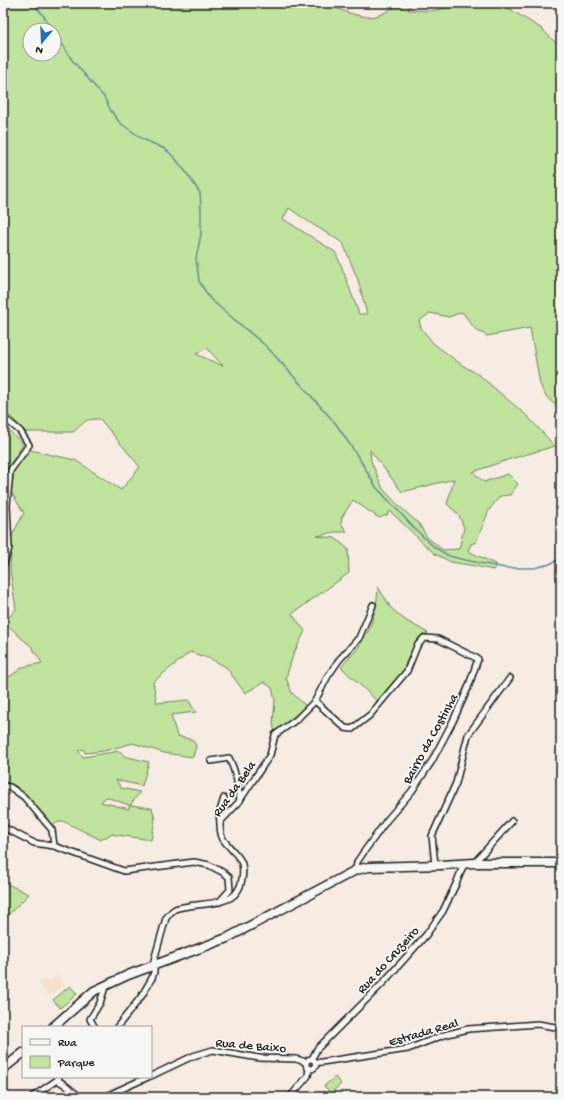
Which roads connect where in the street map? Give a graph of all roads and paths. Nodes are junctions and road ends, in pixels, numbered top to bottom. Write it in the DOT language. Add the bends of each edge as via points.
graph roads {
  1 [pos="3,417"];
  2 [pos="3,566"];
  3 [pos="372,605"];
  4 [pos="510,678"];
  5 [pos="315,701"];
  6 [pos="211,761"];
  7 [pos="3,786"];
  8 [pos="224,798"];
  9 [pos="240,800"];
  10 [pos="512,821"];
  11 [pos="220,822"];
  12 [pos="3,827"];
  13 [pos="54,846"];
  14 [pos="464,864"];
  15 [pos="474,864"];
  16 [pos="561,864"];
  17 [pos="435,865"];
  18 [pos="356,870"];
  19 [pos="219,902"];
  20 [pos="154,966"];
  21 [pos="105,987"];
  22 [pos="54,1026"];
  23 [pos="94,1026"];
  24 [pos="118,1026"];
  25 [pos="561,1028"];
  26 [pos="22,1054"];
  27 [pos="314,1061"];
  28 [pos="306,1062"];
  29 [pos="310,1068"];
  30 [pos="3,1069"];
  31 [pos="152,1075"];
  32 [pos="146,1078"];
  33 [pos="58,1079"];
  34 [pos="32,1097"];
  35 [pos="80,1097"];
  36 [pos="104,1097"];
  37 [pos="290,1097"];
  1 -- 2 [label="street" via="20,431 30,445 10,471 7,505 9,548"];
  3 -- 5 [label="street" via="358,638 328,676"];
  4 -- 17 [label="street" via="468,735 456,783 432,836"];
  5 -- 9 [label="street, Rua da Bela" via="297,719 275,735 270,754"];
  5 -- 18 [label="street, Bairro da Costinha" via="344,728 352,729 370,715 407,671 417,646 424,638 438,639 478,659 468,688 432,761 412,792 363,853 357,862"];
  6 -- 9 [label="street" via="229,758 237,780"];
  7 -- 13 [label="street" via="10,787 24,797 52,830"];
  8 -- 11 [label="street" via="219,814"];
  9 -- 11 [label="street, Rua da Bela"];
  10 -- 15 [label="street"];
  11 -- 19 [label="street, Rua da Bela" via="222,837 242,863 243,875 233,897"];
  12 -- 13 [label="street" via="34,843"];
  13 -- 19 [label="street" via="124,871 194,862 209,865 229,877 230,890"];
  14 -- 15 [label="main road"];
  14 -- 17 [label="main road"];
  14 -- 27 [label="street, Rua do Cruzeiro" via="443,911 426,935 382,984 317,1049"];
  15 -- 16 [label="main road"];
  17 -- 18 [label="main road" via="368,867"];
  18 -- 20 [label="main road" via="227,938"];
  19 -- 20 [label="street, Rua da Bela" via="175,910 170,914 166,918"];
  20 -- 21 [label="main road"];
  20 -- 24 [label="street" via="154,972 142,997"];
  21 -- 22 [label="main road" via="94,991"];
  21 -- 23 [label="street" via="100,1003 90,1019"];
  25 -- 27 [label="street, Estrada Real" via="538,1024 468,1029 408,1049"];
  26 -- 30 [label="main road"];
  27 -- 28 [label="street" via="308,1059"];
  27 -- 29 [label="street" via="315,1066"];
  28 -- 29 [label="street"];
  28 -- 31 [label="street, Rua de Baixo" via="296,1058 259,1058 214,1050 193,1056"];
  29 -- 37 [label="street" via="308,1076"];
  32 -- 36 [label="street, Rua de Baixo"];
  33 -- 34 [label="street"];
  33 -- 35 [label="street"];
}
